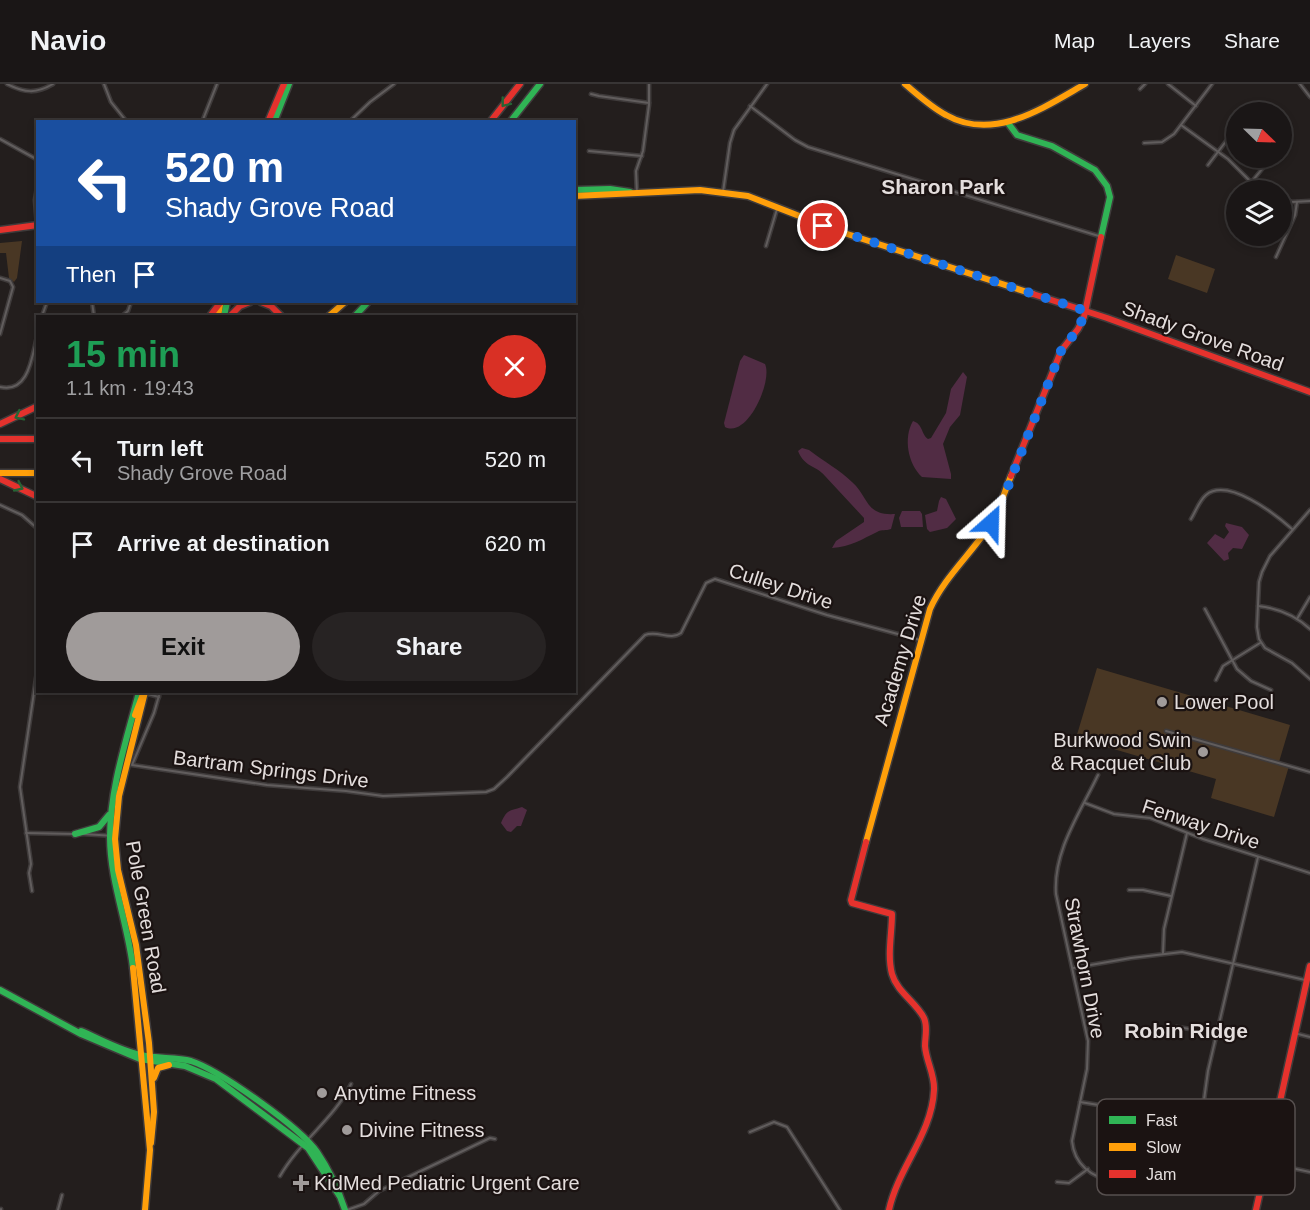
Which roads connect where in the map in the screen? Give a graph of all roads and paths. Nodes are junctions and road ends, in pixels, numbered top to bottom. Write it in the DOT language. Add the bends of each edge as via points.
graph roads {
  1 [pos="7,84"];
  2 [pos="53,84"];
  3 [pos="104,84"];
  4 [pos="217,84"];
  5 [pos="284,84"];
  6 [pos="289,84"];
  7 [pos="394,84"];
  8 [pos="520,84"];
  9 [pos="540,84"];
  10 [pos="649,84"];
  11 [pos="767,84"];
  12 [pos="905,84"];
  13 [pos="1085,84"];
  14 [pos="1145,84"];
  15 [pos="1168,84"];
  16 [pos="1300,84"];
  17 [pos="1211,86"];
  18 [pos="1140,89"];
  19 [pos="591,94"];
  20 [pos="1310,97"];
  21 [pos="649,103"];
  22 [pos="750,106"];
  23 [pos="1196,106"];
  24 [pos="125,120"];
  25 [pos="203,120"];
  26 [pos="269,120"];
  27 [pos="275,120"];
  28 [pos="351,120"];
  29 [pos="492,120"];
  30 [pos="512,120"];
  31 [pos="1008,123"];
  32 [pos="1182,125"];
  33 [pos="0,139"];
  34 [pos="1226,141"];
  35 [pos="1144,143"];
  36 [pos="589,151"];
  37 [pos="1218,152"];
  38 [pos="642,156"];
  39 [pos="36,159"];
  40 [pos="1208,165"];
  41 [pos="1263,168"];
  42 [pos="1249,180"];
  43 [pos="1253,180"];
  44 [pos="576,190"];
  45 [pos="723,192"];
  46 [pos="36,194"];
  47 [pos="637,194"];
  48 [pos="576,196"];
  49 [pos="1292,201"];
  50 [pos="1310,201"];
  51 [pos="1297,202"];
  52 [pos="777,207"];
  53 [pos="36,212"];
  54 [pos="36,225"];
  55 [pos="0,230"];
  56 [pos="1102,237"];
  57 [pos="766,246"];
  58 [pos="1276,257"];
  59 [pos="0,278"];
  60 [pos="222,303"];
  61 [pos="248,303"];
  62 [pos="264,303"];
  63 [pos="344,303"];
  64 [pos="368,303"];
  65 [pos="1086,311"];
  66 [pos="211,315"];
  67 [pos="231,315"];
  68 [pos="279,315"];
  69 [pos="330,315"];
  70 [pos="357,315"];
  71 [pos="0,334"];
  72 [pos="36,340"];
  73 [pos="0,387"];
  74 [pos="1310,392"];
  75 [pos="36,407"];
  76 [pos="0,424"];
  77 [pos="0,439"];
  78 [pos="36,439"];
  79 [pos="36,472"];
  80 [pos="0,473"];
  81 [pos="0,479"];
  82 [pos="36,496"];
  83 [pos="0,505"];
  84 [pos="1310,510"];
  85 [pos="1191,519"];
  86 [pos="36,527"];
  87 [pos="1292,529"];
  88 [pos="1310,597"];
  89 [pos="1258,606"];
  90 [pos="1205,609"];
  91 [pos="1297,619"];
  92 [pos="1310,629"];
  93 [pos="920,640"];
  94 [pos="1260,643"];
  95 [pos="1232,660"];
  96 [pos="36,678"];
  97 [pos="1310,679"];
  98 [pos="1216,680"];
  99 [pos="1271,690"];
  100 [pos="141,693"];
  101 [pos="141,693"];
  102 [pos="145,693"];
  103 [pos="160,693"];
  104 [pos="159,697"];
  105 [pos="1166,731"];
  106 [pos="1310,772"];
  107 [pos="1098,775"];
  108 [pos="406,795"];
  109 [pos="1084,803"];
  110 [pos="112,805"];
  111 [pos="26,833"];
  112 [pos="1187,833"];
  113 [pos="75,834"];
  114 [pos="112,836"];
  115 [pos="1258,857"];
  116 [pos="1310,873"];
  117 [pos="1129,890"];
  118 [pos="32,891"];
  119 [pos="1171,897"];
  120 [pos="1163,953"];
  121 [pos="1233,964"];
  122 [pos="1310,966"];
  123 [pos="1073,968"];
  124 [pos="1307,980"];
  125 [pos="0,990"];
  126 [pos="1161,1031"];
  127 [pos="1217,1033"];
  128 [pos="1294,1033"];
  129 [pos="1310,1036"];
  130 [pos="147,1058"];
  131 [pos="176,1065"];
  132 [pos="351,1084"];
  133 [pos="1203,1099"];
  134 [pos="1280,1099"];
  135 [pos="1080,1102"];
  136 [pos="1097,1106"];
  137 [pos="154,1112"];
  138 [pos="750,1132"];
  139 [pos="495,1139"];
  140 [pos="305,1141"];
  141 [pos="150,1150"];
  142 [pos="1088,1169"];
  143 [pos="1295,1169"];
  144 [pos="1310,1172"];
  145 [pos="280,1176"];
  146 [pos="1097,1176"];
  147 [pos="1056,1182"];
  148 [pos="1258,1195"];
  149 [pos="62,1196"];
  150 [pos="58,1210"];
  151 [pos="145,1210"];
  152 [pos="346,1210"];
  153 [pos="840,1210"];
  154 [pos="889,1210"];
  155 [pos="1256,1210"];
  1 -- 2 [label="street" via="32,92"];
  3 -- 24 [label="street" via="108,98"];
  4 -- 25 [label="street"];
  5 -- 26 [label="main road"];
  6 -- 27 [label="main road"];
  7 -- 28 [label="street"];
  8 -- 29 [label="main road, one-way"];
  9 -- 30 [label="main road"];
  10 -- 21 [label="street"];
  11 -- 22 [label="street"];
  12 -- 31 [label="main road" via="960,122 982,126"];
  13 -- 31 [label="main road"];
  14 -- 18 [label="street"];
  15 -- 23 [label="street"];
  16 -- 20 [label="street"];
  17 -- 23 [label="street"];
  19 -- 21 [label="street"];
  21 -- 38 [label="street"];
  22 -- 45 [label="street" via="732,136"];
  22 -- 56 [label="street" via="808,147"];
  23 -- 32 [label="street"];
  31 -- 56 [label="main road, Academy Drive" via="1017,135 1052,146 1103,179 1110,198"];
  32 -- 35 [label="street" via="1166,140"];
  32 -- 37 [label="street"];
  33 -- 39 [label="street"];
  34 -- 37 [label="street"];
  36 -- 38 [label="street"];
  37 -- 40 [label="street"];
  37 -- 42 [label="street"];
  38 -- 47 [label="street" via="636,171"];
  41 -- 43 [label="street"];
  44 -- 47 [label="main road, Shady Grove Road" via="610,189"];
  45 -- 47 [label="main road, Shady Grove Road"];
  45 -- 52 [label="main road, Shady Grove Road"];
  46 -- 53 [label="street"];
  47 -- 48 [label="main road, Shady Grove Road"];
  49 -- 51 [label="street"];
  50 -- 51 [label="street"];
  51 -- 58 [label="street"];
  52 -- 57 [label="street"];
  52 -- 65 [label="main road, Shady Grove Road" via="838,231"];
  54 -- 55 [label="main road"];
  56 -- 65 [label="main road, Academy Drive"];
  59 -- 71 [label="street" via="12,286"];
  60 -- 66 [label="main road"];
  61 -- 67 [label="main road"];
  62 -- 68 [label="main road"];
  63 -- 69 [label="main road"];
  64 -- 70 [label="main road"];
  65 -- 74 [label="main road, Shady Grove Road"];
  65 -- 93 [label="main road, Academy Drive" via="1061,351 994,517 938,592"];
  72 -- 73 [label="street" via="24,380 12,388"];
  75 -- 76 [label="main road, one-way"];
  77 -- 78 [label="main road"];
  79 -- 80 [label="main road"];
  81 -- 82 [label="main road, one-way"];
  83 -- 86 [label="street" via="22,515"];
  84 -- 87 [label="street"];
  85 -- 87 [label="street" via="1206,495 1226,489 1274,514"];
  87 -- 89 [label="street" via="1262,572"];
  88 -- 91 [label="street"];
  89 -- 91 [label="street"];
  89 -- 94 [label="street"];
  90 -- 95 [label="street"];
  91 -- 92 [label="street"];
  93 -- 108 [label="street, Culley Drive" via="710,580 681,633 673,637 645,635 494,789"];
  93 -- 154 [label="main road, Academy Drive" via="851,900 892,914 892,972 925,1021 925,1046 934,1089 924,1129 895,1187"];
  94 -- 95 [label="street"];
  94 -- 97 [label="street"];
  95 -- 98 [label="street" via="1223,666"];
  95 -- 99 [label="street" via="1244,676"];
  96 -- 111 [label="street" via="20,783"];
  100 -- 110 [label="main road, Pole Green Road"];
  101 -- 114 [label="main road, Pole Green Road"];
  102 -- 104 [label="street"];
  103 -- 104 [label="street"];
  104 -- 108 [label="street, Bartram Springs Drive" via="132,765 280,786"];
  105 -- 106 [label="street"];
  107 -- 109 [label="street, Strawhorn Drive"];
  109 -- 112 [label="street, Fenway Drive" via="1114,814 1150,818"];
  109 -- 123 [label="street, Strawhorn Drive" via="1062,850 1056,874 1056,894"];
  110 -- 113 [label="main road" via="101,827"];
  110 -- 114 [label="main road, Pole Green Road"];
  111 -- 113 [label="street"];
  111 -- 118 [label="street"];
  112 -- 115 [label="street, Fenway Drive"];
  112 -- 119 [label="street"];
  113 -- 114 [label="street"];
  114 -- 130 [label="main road, Pole Green Road" via="136,945"];
  115 -- 116 [label="street, Fenway Drive"];
  115 -- 121 [label="street"];
  117 -- 119 [label="street"];
  119 -- 120 [label="street"];
  120 -- 121 [label="street" via="1182,952"];
  120 -- 123 [label="street"];
  121 -- 124 [label="street"];
  121 -- 127 [label="street"];
  122 -- 124 [label="main road"];
  123 -- 135 [label="street, Strawhorn Drive" via="1088,1041"];
  124 -- 128 [label="main road"];
  125 -- 130 [label="main road" via="100,1042"];
  126 -- 127 [label="street" via="1177,1027"];
  127 -- 133 [label="street"];
  128 -- 129 [label="street"];
  128 -- 134 [label="main road"];
  130 -- 131 [label="main road"];
  130 -- 137 [label="main road, Pole Green Road"];
  130 -- 140 [label="main road" via="186,1060 219,1074"];
  130 -- 141 [label="main road, Pole Green Road"];
  131 -- 137 [label="main road" via="161,1066 156,1072"];
  131 -- 140 [label="main road" via="196,1069 220,1082"];
  132 -- 140 [label="street" via="334,1111"];
  135 -- 136 [label="street"];
  135 -- 142 [label="street, Strawhorn Drive" via="1073,1146"];
  137 -- 141 [label="main road, Pole Green Road"];
  138 -- 153 [label="street" via="774,1122 786,1127"];
  139 -- 152 [label="street" via="483,1140 409,1175 363,1204"];
  140 -- 145 [label="street"];
  140 -- 152 [label="main road" via="328,1166"];
  141 -- 151 [label="main road, Pole Green Road"];
  142 -- 146 [label="street"];
  142 -- 147 [label="street" via="1070,1183"];
  143 -- 144 [label="street"];
  148 -- 155 [label="main road"];
  149 -- 150 [label="street"];
}
